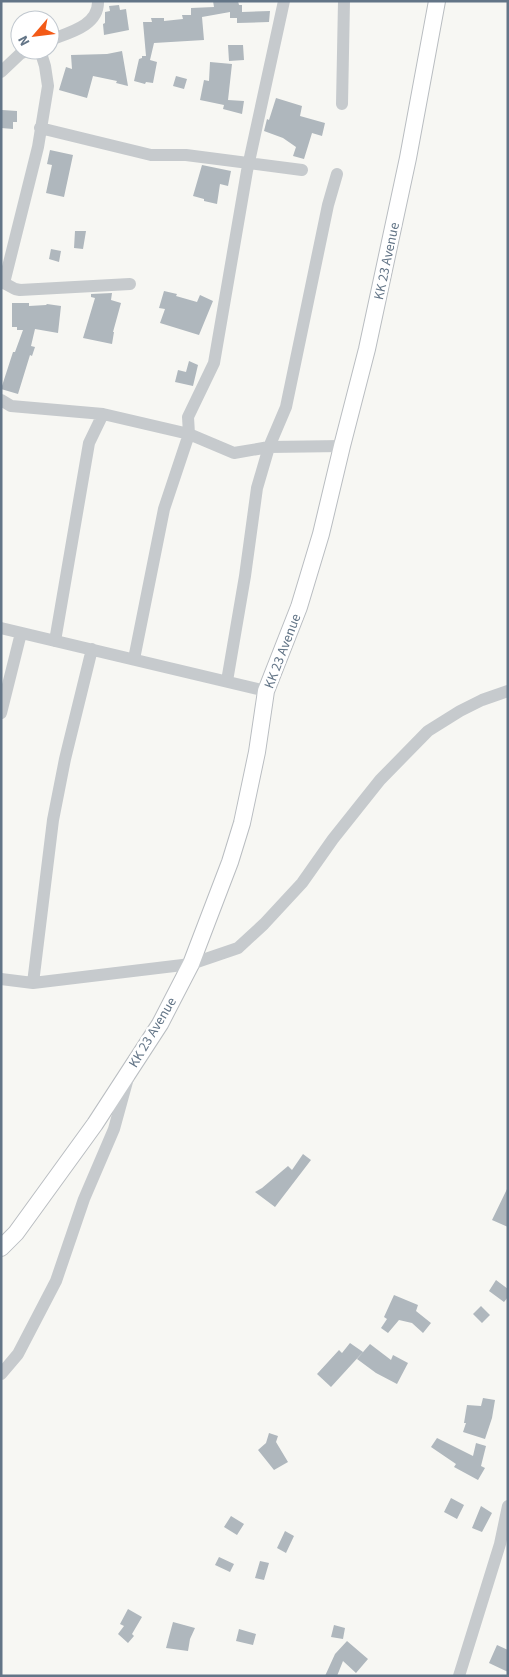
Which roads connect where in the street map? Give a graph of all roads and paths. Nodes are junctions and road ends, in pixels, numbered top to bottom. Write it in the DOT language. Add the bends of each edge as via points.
graph roads {
  1 [pos="98,1"];
  2 [pos="284,1"];
  3 [pos="344,1"];
  4 [pos="437,1"];
  5 [pos="60,36"];
  6 [pos="14,60"];
  7 [pos="43,60"];
  8 [pos="1,72"];
  9 [pos="342,104"];
  10 [pos="40,128"];
  11 [pos="249,163"];
  12 [pos="302,170"];
  13 [pos="337,174"];
  14 [pos="130,284"];
  15 [pos="3,287"];
  16 [pos="1,400"];
  17 [pos="103,414"];
  18 [pos="189,434"];
  19 [pos="342,446"];
  20 [pos="269,448"];
  21 [pos="1,628"];
  22 [pos="22,633"];
  23 [pos="55,641"];
  24 [pos="92,649"];
  25 [pos="134,659"];
  26 [pos="227,681"];
  27 [pos="266,691"];
  28 [pos="508,691"];
  29 [pos="1,713"];
  30 [pos="191,964"];
  31 [pos="1,979"];
  32 [pos="33,982"];
  33 [pos="130,1069"];
  34 [pos="1,1248"];
  35 [pos="1,1374"];
  36 [pos="508,1506"];
  37 [pos="459,1676"];
  1 -- 5 [label="street" via="93,19"];
  2 -- 11 [label="street"];
  3 -- 9 [label="street"];
  4 -- 19 [label="main road, KK 23 Avenue" via="408,158 367,350"];
  6 -- 8 [label="street"];
  7 -- 10 [label="street" via="48,86"];
  10 -- 11 [label="street" via="151,155 186,155"];
  10 -- 15 [label="street"];
  11 -- 12 [label="street"];
  11 -- 18 [label="street" via="214,363 188,417"];
  13 -- 20 [label="street" via="286,408"];
  14 -- 15 [label="street" via="20,290"];
  16 -- 17 [label="street" via="11,406"];
  17 -- 18 [label="street"];
  17 -- 23 [label="street" via="89,443"];
  18 -- 20 [label="street" via="234,452"];
  18 -- 25 [label="street" via="164,509"];
  19 -- 20 [label="street"];
  19 -- 27 [label="main road, KK 23 Avenue" via="299,607"];
  20 -- 26 [label="street" via="257,488"];
  21 -- 22 [label="street"];
  22 -- 23 [label="street"];
  22 -- 29 [label="street"];
  23 -- 24 [label="street"];
  24 -- 25 [label="street"];
  24 -- 32 [label="street" via="53,820"];
  25 -- 26 [label="street"];
  26 -- 27 [label="street"];
  27 -- 30 [label="main road, KK 23 Avenue" via="242,823"];
  28 -- 30 [label="street" via="482,700 428,731 380,780 302,883 264,924 238,948"];
  30 -- 32 [label="street"];
  30 -- 33 [label="main road, KK 23 Avenue" via="160,1024"];
  31 -- 32 [label="street"];
  33 -- 34 [label="main road, KK 23 Avenue" via="53,1183"];
  33 -- 35 [label="street" via="114,1129 84,1199 56,1281 18,1354"];
  36 -- 37 [label="street" via="500,1544"];
}
